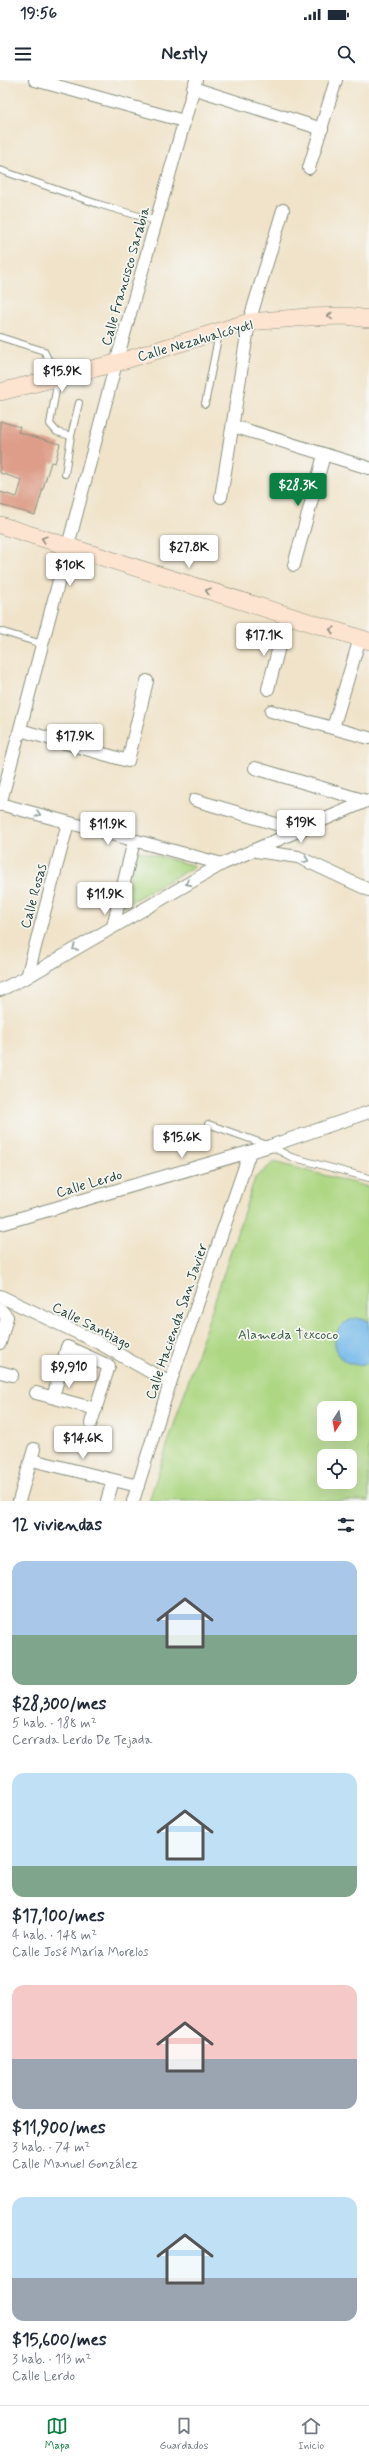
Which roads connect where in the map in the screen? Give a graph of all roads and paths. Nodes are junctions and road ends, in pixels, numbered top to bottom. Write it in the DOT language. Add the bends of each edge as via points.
graph roads {
  1 [pos="35,80"];
  2 [pos="336,80"];
  3 [pos="194,84"];
  4 [pos="184,121"];
  5 [pos="322,129"];
  6 [pos="309,168"];
  7 [pos="0,170"];
  8 [pos="284,210"];
  9 [pos="156,221"];
  10 [pos="369,318"];
  11 [pos="249,322"];
  12 [pos="220,331"];
  13 [pos="0,337"];
  14 [pos="116,363"];
  15 [pos="58,379"];
  16 [pos="0,392"];
  17 [pos="79,403"];
  18 [pos="205,404"];
  19 [pos="233,426"];
  20 [pos="71,436"];
  21 [pos="324,455"];
  22 [pos="369,468"];
  23 [pos="65,474"];
  24 [pos="221,497"];
  25 [pos="0,525"];
  26 [pos="68,546"];
  27 [pos="294,565"];
  28 [pos="288,616"];
  29 [pos="0,631"];
  30 [pos="364,640"];
  31 [pos="42,644"];
  32 [pos="147,681"];
  33 [pos="268,689"];
  34 [pos="271,711"];
  35 [pos="333,728"];
  36 [pos="20,730"];
  37 [pos="369,738"];
  38 [pos="255,768"];
  39 [pos="195,800"];
  40 [pos="367,801"];
  41 [pos="0,805"];
  42 [pos="68,823"];
  43 [pos="300,831"];
  44 [pos="134,841"];
  45 [pos="254,851"];
  46 [pos="222,864"];
  47 [pos="369,890"];
  48 [pos="113,926"];
  49 [pos="27,977"];
  50 [pos="0,990"];
  51 [pos="369,1112"];
  52 [pos="208,1124"];
  53 [pos="270,1146"];
  54 [pos="250,1152"];
  55 [pos="369,1178"];
  56 [pos="0,1224"];
  57 [pos="0,1296"];
  58 [pos="0,1309"];
  59 [pos="0,1342"];
  60 [pos="97,1342"];
  61 [pos="91,1358"];
  62 [pos="170,1383"];
  63 [pos="36,1393"];
  64 [pos="53,1397"];
  65 [pos="96,1409"];
  66 [pos="91,1423"];
  67 [pos="113,1480"];
  68 [pos="138,1486"];
  69 [pos="19,1501"];
  70 [pos="106,1501"];
  71 [pos="133,1501"];
  1 -- 4 [label="street"];
  2 -- 5 [label="street"];
  3 -- 4 [label="street, Calle Francisco Sarabia"];
  3 -- 5 [label="street"];
  4 -- 9 [label="street, Calle Francisco Sarabia"];
  5 -- 6 [label="street"];
  7 -- 9 [label="lane" via="125,213"];
  8 -- 11 [label="street"];
  9 -- 14 [label="street, Calle Francisco Sarabia"];
  10 -- 11 [label="street, Calle Nezahualcóyotl, one-way" via="316,316"];
  11 -- 12 [label="street, Calle Nezahualcóyotl"];
  11 -- 19 [label="street"];
  12 -- 14 [label="street, Calle Nezahualcóyotl"];
  12 -- 18 [label="lane"];
  13 -- 15 [label="lane" via="44,350"];
  14 -- 15 [label="street, Calle Nezahualcóyotl"];
  14 -- 26 [label="street, Calle Francisco Sarabia"];
  15 -- 16 [label="street, Calle Nezahualcóyotl"];
  15 -- 20 [label="lane" via="50,424 57,432"];
  17 -- 20 [label="lane"];
  19 -- 21 [label="street"];
  19 -- 24 [label="street"];
  20 -- 23 [label="lane"];
  21 -- 22 [label="street"];
  21 -- 27 [label="street"];
  26 -- 25 [label="street, one-way"];
  28 -- 26 [label="street, one-way"];
  26 -- 31 [label="street, Calle Francisco Sarabia"];
  30 -- 28 [label="street, one-way"];
  28 -- 33 [label="street"];
  29 -- 31 [label="lane"];
  30 -- 35 [label="street"];
  31 -- 36 [label="street, Calle Francisco Sarabia"];
  32 -- 36 [label="street" via="128,761"];
  34 -- 35 [label="street"];
  35 -- 37 [label="street"];
  36 -- 41 [label="street, Calle Francisco Sarabia"];
  38 -- 40 [label="street"];
  39 -- 43 [label="street"];
  40 -- 43 [label="street"];
  41 -- 42 [label="street, one-way"];
  42 -- 44 [label="street"];
  42 -- 49 [label="street, Calle Rosas"];
  43 -- 45 [label="street"];
  44 -- 46 [label="street"];
  44 -- 48 [label="street"];
  45 -- 46 [label="street"];
  45 -- 47 [label="street, one-way" via="298,857"];
  46 -- 48 [label="street, one-way"];
  48 -- 49 [label="street, one-way"];
  49 -- 50 [label="street"];
  51 -- 53 [label="street, Calle Lerdo"];
  52 -- 53 [label="lane"];
  53 -- 54 [label="street, Calle Lerdo"];
  53 -- 55 [label="lane" via="291,1157"];
  54 -- 56 [label="street, Calle Lerdo"];
  54 -- 62 [label="street, Calle Hacienda San Javier"];
  57 -- 60 [label="street, Calle Santiago"];
  58 -- 59 [label="street" via="7,1317"];
  60 -- 61 [label="street"];
  60 -- 62 [label="street, Calle Santiago"];
  61 -- 64 [label="street" via="67,1347"];
  61 -- 65 [label="street" via="109,1366"];
  62 -- 68 [label="street, Calle Hacienda San Javier"];
  63 -- 64 [label="street"];
  64 -- 65 [label="street"];
  65 -- 66 [label="street"];
  67 -- 68 [label="street"];
  67 -- 69 [label="street" via="33,1454"];
  67 -- 70 [label="street"];
  68 -- 71 [label="street, Calle Hacienda San Javier"];
}
